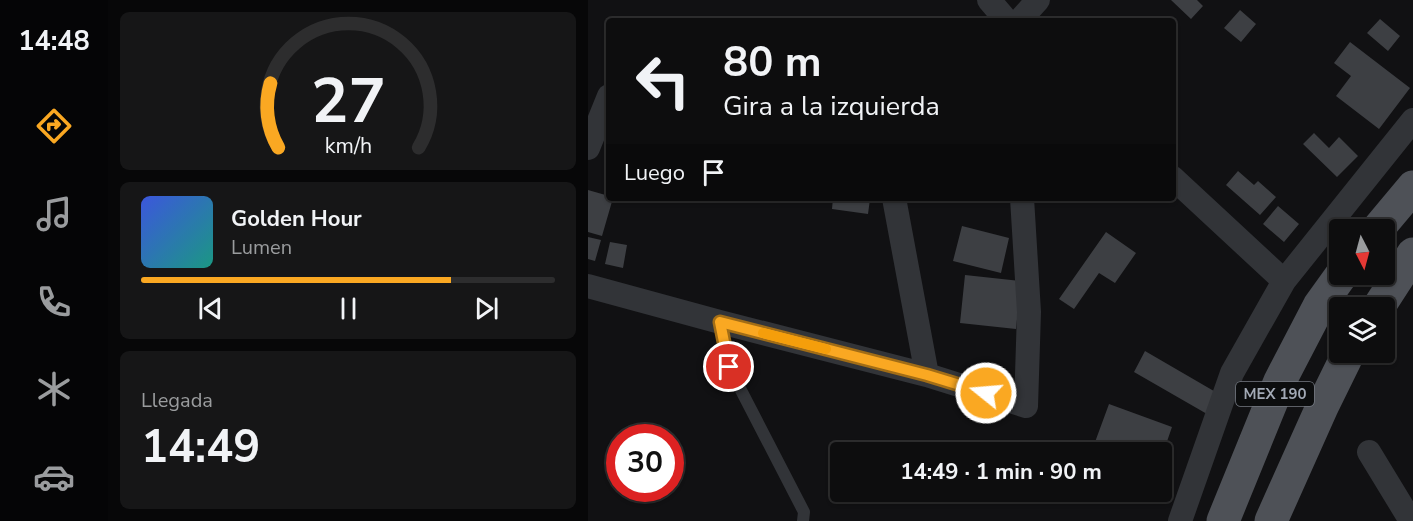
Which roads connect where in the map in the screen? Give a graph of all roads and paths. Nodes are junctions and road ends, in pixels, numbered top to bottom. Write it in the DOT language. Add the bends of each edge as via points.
graph roads {
  1 [pos="989,0"];
  2 [pos="1038,0"];
  3 [pos="1004,18"];
  4 [pos="1022,18"];
  5 [pos="606,107"];
  6 [pos="1413,120"];
  7 [pos="598,135"];
  8 [pos="1176,181"];
  9 [pos="1413,187"];
  10 [pos="895,201"];
  11 [pos="1022,201"];
  12 [pos="1386,219"];
  13 [pos="1413,254"];
  14 [pos="1284,281"];
  15 [pos="1334,285"];
  16 [pos="588,286"];
  17 [pos="1385,297"];
  18 [pos="720,322"];
  19 [pos="1344,363"];
  20 [pos="927,375"];
  21 [pos="1370,452"];
  22 [pos="803,521"];
  23 [pos="1180,521"];
  24 [pos="1223,521"];
  25 [pos="1271,521"];
  26 [pos="1411,521"];
  1 -- 3 [label="street"];
  2 -- 4 [label="street"];
  5 -- 7 [label="street"];
  6 -- 14 [label="street"];
  8 -- 14 [label="street"];
  9 -- 12 [label="main road"];
  10 -- 20 [label="street"];
  11 -- 20 [label="street" via="1029,312 1026,406"];
  13 -- 17 [label="main road"];
  14 -- 23 [label="street" via="1232,373"];
  15 -- 24 [label="main road, MEX 190" via="1280,381"];
  16 -- 18 [label="street"];
  18 -- 20 [label="street"];
  18 -- 22 [label="lane" via="729,367 804,512"];
  19 -- 25 [label="main road, MEX 190"];
  21 -- 26 [label="street"];
}
